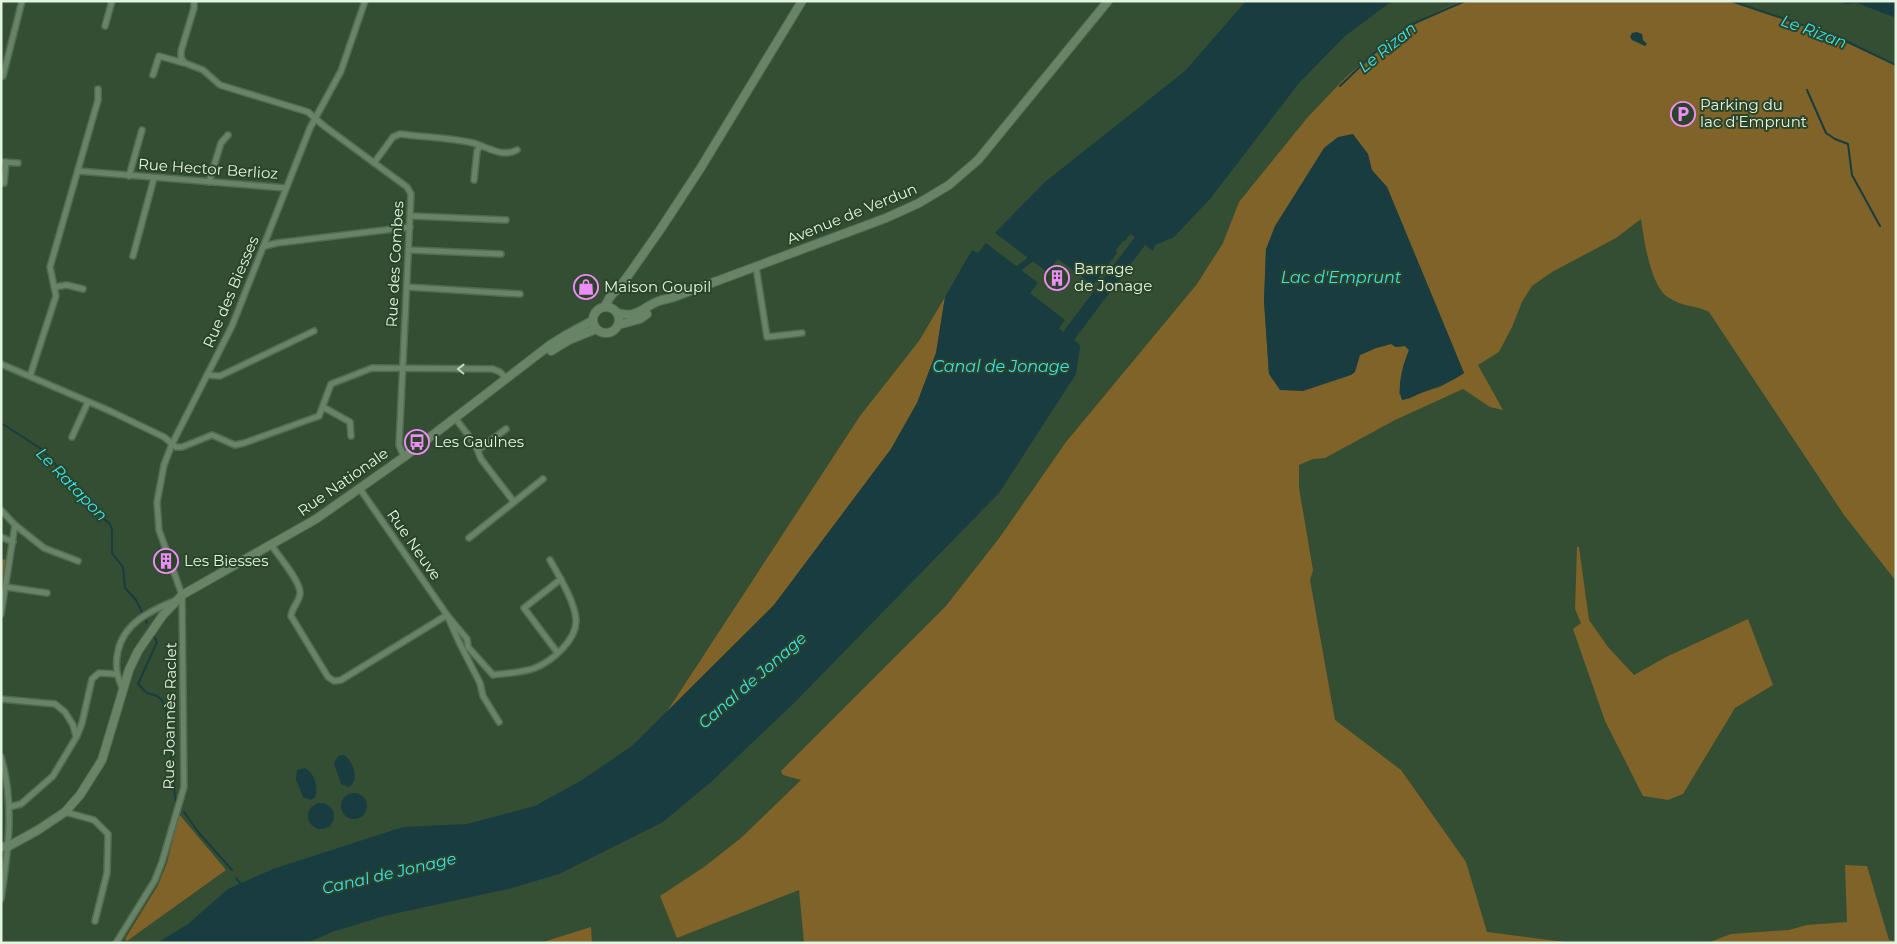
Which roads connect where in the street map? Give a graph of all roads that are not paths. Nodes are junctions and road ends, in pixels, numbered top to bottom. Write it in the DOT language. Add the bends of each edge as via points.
graph roads {
  1 [pos="22,1"];
  2 [pos="112,1"];
  3 [pos="194,1"];
  4 [pos="365,1"];
  5 [pos="802,1"];
  6 [pos="1108,1"];
  7 [pos="105,26"];
  8 [pos="184,63"];
  9 [pos="153,75"];
  10 [pos="3,76"];
  11 [pos="98,88"];
  12 [pos="316,117"];
  13 [pos="142,130"];
  14 [pos="228,135"];
  15 [pos="480,146"];
  16 [pos="517,150"];
  17 [pos="4,162"];
  18 [pos="18,163"];
  19 [pos="374,163"];
  20 [pos="78,171"];
  21 [pos="128,176"];
  22 [pos="154,178"];
  23 [pos="474,180"];
  24 [pos="210,182"];
  25 [pos="4,183"];
  26 [pos="286,188"];
  27 [pos="411,216"];
  28 [pos="506,220"];
  29 [pos="410,227"];
  30 [pos="265,246"];
  31 [pos="409,250"];
  32 [pos="501,254"];
  33 [pos="133,256"];
  34 [pos="756,267"];
  35 [pos="54,287"];
  36 [pos="407,287"];
  37 [pos="83,289"];
  38 [pos="520,294"];
  39 [pos="674,297"];
  40 [pos="612,309"];
  41 [pos="592,321"];
  42 [pos="618,325"];
  43 [pos="596,329"];
  44 [pos="314,331"];
  45 [pos="802,333"];
  46 [pos="1,364"];
  47 [pos="403,368"];
  48 [pos="515,372"];
  49 [pos="208,375"];
  50 [pos="30,376"];
  51 [pos="507,378"];
  52 [pos="88,402"];
  53 [pos="323,407"];
  54 [pos="455,418"];
  55 [pos="506,429"];
  56 [pos="351,436"];
  57 [pos="72,437"];
  58 [pos="172,444"];
  59 [pos="478,450"];
  60 [pos="404,457"];
  61 [pos="543,480"];
  62 [pos="360,490"];
  63 [pos="514,502"];
  64 [pos="1,510"];
  65 [pos="15,525"];
  66 [pos="1,538"];
  67 [pos="469,538"];
  68 [pos="13,542"];
  69 [pos="271,545"];
  70 [pos="78,560"];
  71 [pos="550,560"];
  72 [pos="561,579"];
  73 [pos="6,587"];
  74 [pos="47,593"];
  75 [pos="180,597"];
  76 [pos="1,614"];
  77 [pos="447,615"];
  78 [pos="557,652"];
  79 [pos="116,674"];
  80 [pos="123,690"];
  81 [pos="1,699"];
  82 [pos="500,722"];
  83 [pos="77,736"];
  84 [pos="1,758"];
  85 [pos="9,807"];
  86 [pos="65,812"];
  87 [pos="5,846"];
  88 [pos="1,899"];
  89 [pos="95,921"];
  90 [pos="116,943"];
  1 -- 10 [label="street"];
  2 -- 7 [label="street"];
  3 -- 8 [label="street" via="181,51"];
  4 -- 12 [label="street, Rue des Biesses" via="338,80"];
  5 -- 40 [label="main road" via="700,169 625,280"];
  6 -- 34 [label="main road, Avenue de Verdun" via="978,160 949,185 886,218"];
  8 -- 9 [label="street, Rue des Combes" via="159,56"];
  8 -- 12 [label="street, Rue des Combes" via="203,70 220,85"];
  11 -- 20 [label="street" via="98,100"];
  12 -- 19 [label="street, Rue des Combes"];
  12 -- 26 [label="street, Rue des Biesses"];
  13 -- 21 [label="street, Rue Hector Berlioz"];
  14 -- 24 [label="street" via="221,143"];
  15 -- 16 [label="street" via="509,153"];
  15 -- 19 [label="street" via="400,134 393,137"];
  15 -- 23 [label="street"];
  17 -- 18 [label="street"];
  17 -- 25 [label="street"];
  19 -- 27 [label="street, Rue des Combes" via="407,187 411,194"];
  20 -- 21 [label="street, Rue Hector Berlioz"];
  20 -- 35 [label="street" via="50,266"];
  21 -- 22 [label="street, Rue Hector Berlioz"];
  22 -- 24 [label="street, Rue Hector Berlioz"];
  22 -- 33 [label="street"];
  24 -- 26 [label="street, Rue Hector Berlioz"];
  26 -- 30 [label="street, Rue des Biesses"];
  27 -- 28 [label="street"];
  27 -- 29 [label="street, Rue des Combes"];
  29 -- 30 [label="street"];
  29 -- 31 [label="street, Rue des Combes"];
  30 -- 49 [label="street, Rue des Biesses"];
  31 -- 32 [label="street"];
  31 -- 36 [label="street, Rue des Combes"];
  34 -- 39 [label="main road, Avenue de Verdun"];
  34 -- 45 [label="street" via="767,337"];
  35 -- 37 [label="street" via="67,285"];
  35 -- 50 [label="street" via="56,296"];
  36 -- 38 [label="street"];
  36 -- 47 [label="street, Rue des Combes"];
  39 -- 40 [label="main road, Avenue de Verdun" via="631,316"];
  39 -- 42 [label="main road, Avenue de Verdun" via="640,319"];
  40 -- 41 [label="main road" via="595,311"];
  40 -- 42 [label="main road"];
  41 -- 43 [label="main road"];
  41 -- 48 [label="main road, Rue Nationale" via="566,335"];
  42 -- 43 [label="main road" via="607,333"];
  43 -- 48 [label="main road, Rue Nationale" via="569,340"];
  44 -- 49 [label="street" via="220,376"];
  46 -- 50 [label="street"];
  51 -- 47 [label="street, one-way" via="494,369"];
  47 -- 53 [label="street" via="372,368 331,384"];
  47 -- 60 [label="street, Rue des Combes" via="399,445"];
  48 -- 51 [label="main road, Rue Nationale"];
  49 -- 58 [label="street, Rue des Biesses"];
  50 -- 52 [label="street"];
  51 -- 54 [label="main road, Rue Nationale"];
  52 -- 57 [label="street"];
  52 -- 58 [label="street" via="164,437"];
  53 -- 56 [label="street" via="350,422"];
  53 -- 58 [label="street" via="320,416 244,443 235,445 212,435 182,447"];
  54 -- 59 [label="street"];
  54 -- 60 [label="main road, Rue Nationale"];
  55 -- 59 [label="street"];
  58 -- 75 [label="street, Rue des Biesses" via="157,502 162,538"];
  59 -- 63 [label="street" via="481,459"];
  60 -- 62 [label="main road, Rue Nationale"];
  61 -- 63 [label="street"];
  62 -- 69 [label="main road, Rue Nationale"];
  62 -- 77 [label="street, Rue Neuve"];
  63 -- 67 [label="street"];
  64 -- 65 [label="street"];
  65 -- 68 [label="street"];
  65 -- 70 [label="street" via="44,548"];
  66 -- 68 [label="street"];
  68 -- 73 [label="street"];
  69 -- 75 [label="main road, Rue Nationale"];
  69 -- 77 [label="street" via="300,586 291,616 328,677 334,681 341,680"];
  71 -- 72 [label="street"];
  72 -- 78 [label="street" via="576,621 571,638"];
  72 -- 78 [label="street" via="524,608"];
  73 -- 74 [label="street"];
  73 -- 76 [label="street"];
  75 -- 79 [label="street, Rue Nationale" via="155,609 126,630 121,640"];
  75 -- 80 [label="main road, Rue Nationale" via="147,635"];
  75 -- 90 [label="street, Rue Joannès Raclet" via="184,787 155,880"];
  77 -- 78 [label="street, Rue Neuve" via="492,675 536,667"];
  77 -- 82 [label="street, Rue Neuve" via="480,683 483,696"];
  79 -- 80 [label="street"];
  79 -- 83 [label="street" via="99,673 92,679"];
  80 -- 86 [label="main road, Rue Nationale" via="102,760"];
  81 -- 83 [label="street" via="55,704 65,712"];
  83 -- 85 [label="street" via="53,776 21,804"];
  84 -- 85 [label="street" via="7,776"];
  85 -- 87 [label="street"];
  86 -- 87 [label="main road, Rue Nationale"];
  86 -- 89 [label="street" via="94,820 108,834 107,873"];
  87 -- 88 [label="street"];
}
